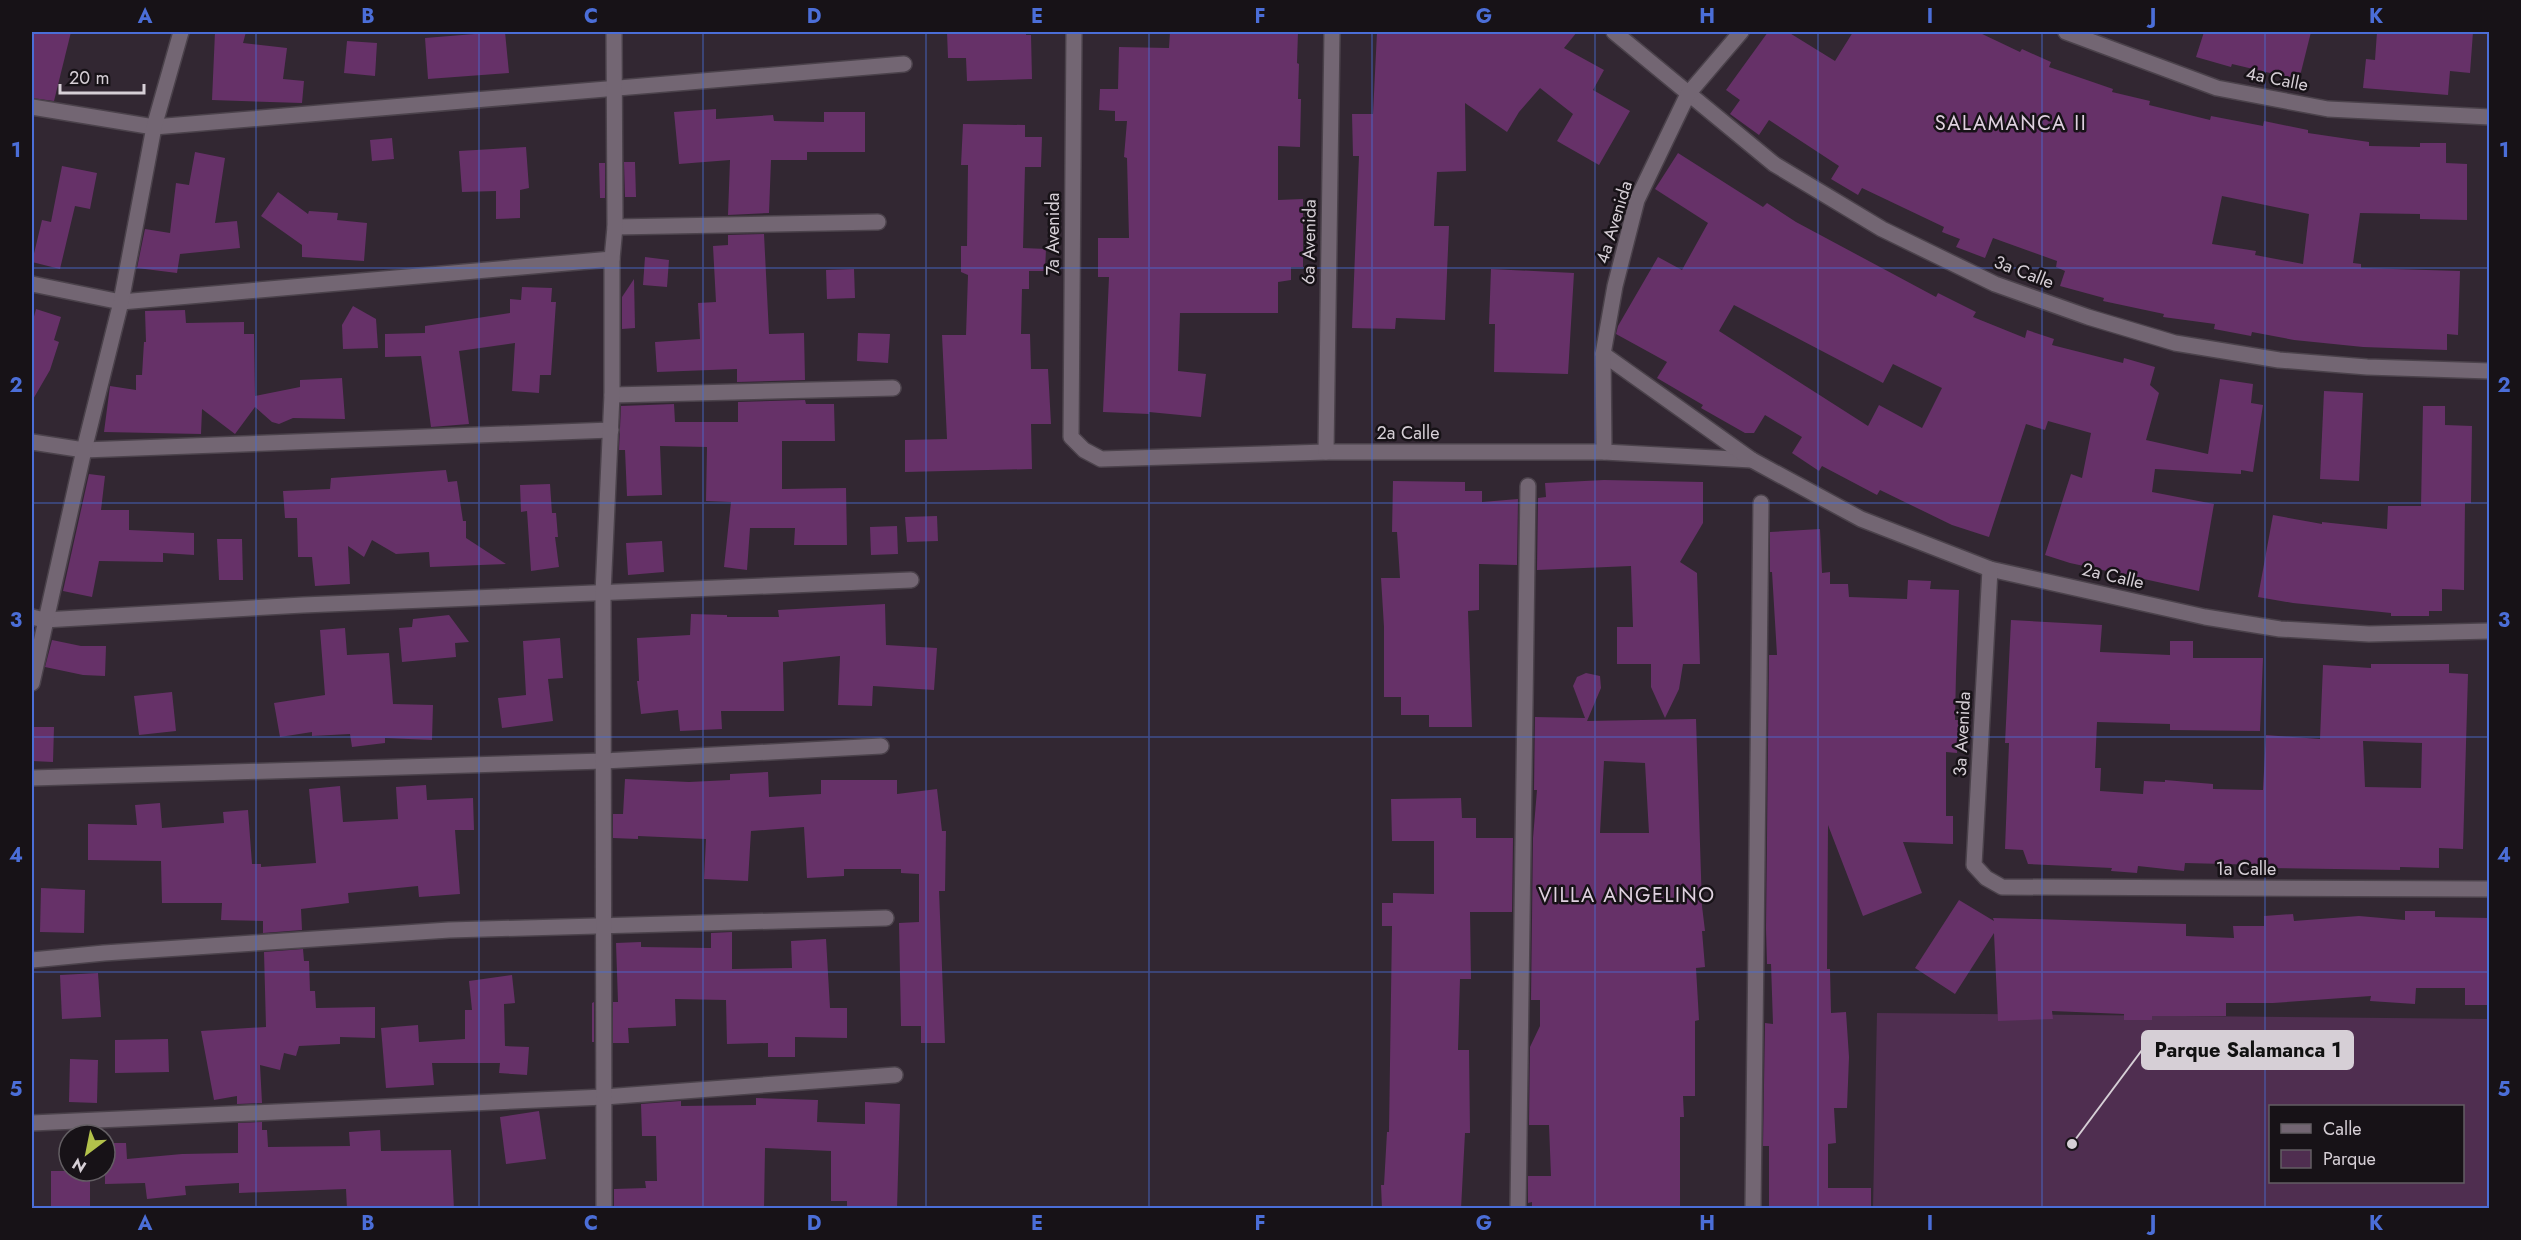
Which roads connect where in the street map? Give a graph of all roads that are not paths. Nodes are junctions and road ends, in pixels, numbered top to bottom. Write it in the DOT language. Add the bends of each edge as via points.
graph roads {
  1 [pos="181,32"];
  2 [pos="614,32"];
  3 [pos="1074,32"];
  4 [pos="1332,32"];
  5 [pos="1614,32"];
  6 [pos="1742,32"];
  7 [pos="2066,32"];
  8 [pos="904,64"];
  9 [pos="614,88"];
  10 [pos="1688,94"];
  11 [pos="32,106"];
  12 [pos="2490,117"];
  13 [pos="154,127"];
  14 [pos="878,222"];
  15 [pos="615,227"];
  16 [pos="612,259"];
  17 [pos="32,284"];
  18 [pos="121,302"];
  19 [pos="1603,354"];
  20 [pos="2490,371"];
  21 [pos="893,388"];
  22 [pos="612,395"];
  23 [pos="611,430"];
  24 [pos="1071,437"];
  25 [pos="32,442"];
  26 [pos="84,450"];
  27 [pos="1326,452"];
  28 [pos="1604,452"];
  29 [pos="1752,460"];
  30 [pos="1528,486"];
  31 [pos="1761,503"];
  32 [pos="1990,569"];
  33 [pos="911,580"];
  34 [pos="603,593"];
  35 [pos="38,618"];
  36 [pos="2490,631"];
  37 [pos="32,683"];
  38 [pos="880,746"];
  39 [pos="604,761"];
  40 [pos="32,778"];
  41 [pos="2002,887"];
  42 [pos="2490,889"];
  43 [pos="886,918"];
  44 [pos="604,926"];
  45 [pos="32,960"];
  46 [pos="895,1075"];
  47 [pos="604,1097"];
  48 [pos="32,1123"];
  49 [pos="604,1209"];
  50 [pos="1518,1209"];
  51 [pos="1753,1209"];
  1 -- 13 [label="street"];
  2 -- 9 [label="street"];
  3 -- 24 [label="street, 7a Avenida"];
  4 -- 27 [label="street, 6a Avenida"];
  5 -- 10 [label="street, 3a Calle"];
  6 -- 10 [label="street, 4a Avenida"];
  7 -- 12 [label="street, 4a Calle" via="2217,88 2328,109"];
  8 -- 9 [label="street"];
  9 -- 13 [label="street"];
  9 -- 15 [label="street"];
  10 -- 19 [label="street, 4a Avenida" via="1637,200"];
  10 -- 20 [label="street, 3a Calle" via="1774,164 1882,229 1995,284 2088,317 2175,343 2279,360"];
  11 -- 13 [label="street"];
  13 -- 18 [label="street"];
  14 -- 15 [label="street"];
  15 -- 16 [label="street"];
  16 -- 18 [label="street"];
  16 -- 22 [label="street"];
  17 -- 18 [label="street"];
  18 -- 26 [label="street"];
  19 -- 28 [label="street, 4a Avenida"];
  19 -- 29 [label="street, 2a Calle"];
  21 -- 22 [label="street"];
  22 -- 23 [label="street"];
  23 -- 26 [label="street"];
  23 -- 34 [label="street"];
  24 -- 27 [label="street, 2a Calle" via="1101,459"];
  25 -- 26 [label="street"];
  26 -- 35 [label="street"];
  27 -- 28 [label="street, 2a Calle"];
  28 -- 29 [label="street, 2a Calle"];
  29 -- 32 [label="street, 2a Calle" via="1861,519"];
  30 -- 50 [label="street"];
  31 -- 51 [label="street"];
  32 -- 36 [label="street, 2a Calle" via="2205,617 2280,629 2369,634"];
  32 -- 41 [label="street, 3a Avenida" via="1974,865"];
  33 -- 34 [label="street"];
  34 -- 35 [label="street"];
  34 -- 39 [label="street"];
  35 -- 37 [label="street"];
  38 -- 39 [label="street"];
  39 -- 40 [label="street"];
  39 -- 44 [label="street"];
  41 -- 42 [label="street, 1a Calle"];
  43 -- 44 [label="street"];
  44 -- 45 [label="street" via="448,930"];
  44 -- 47 [label="street"];
  46 -- 47 [label="street"];
  47 -- 48 [label="street"];
  47 -- 49 [label="street"];
}
